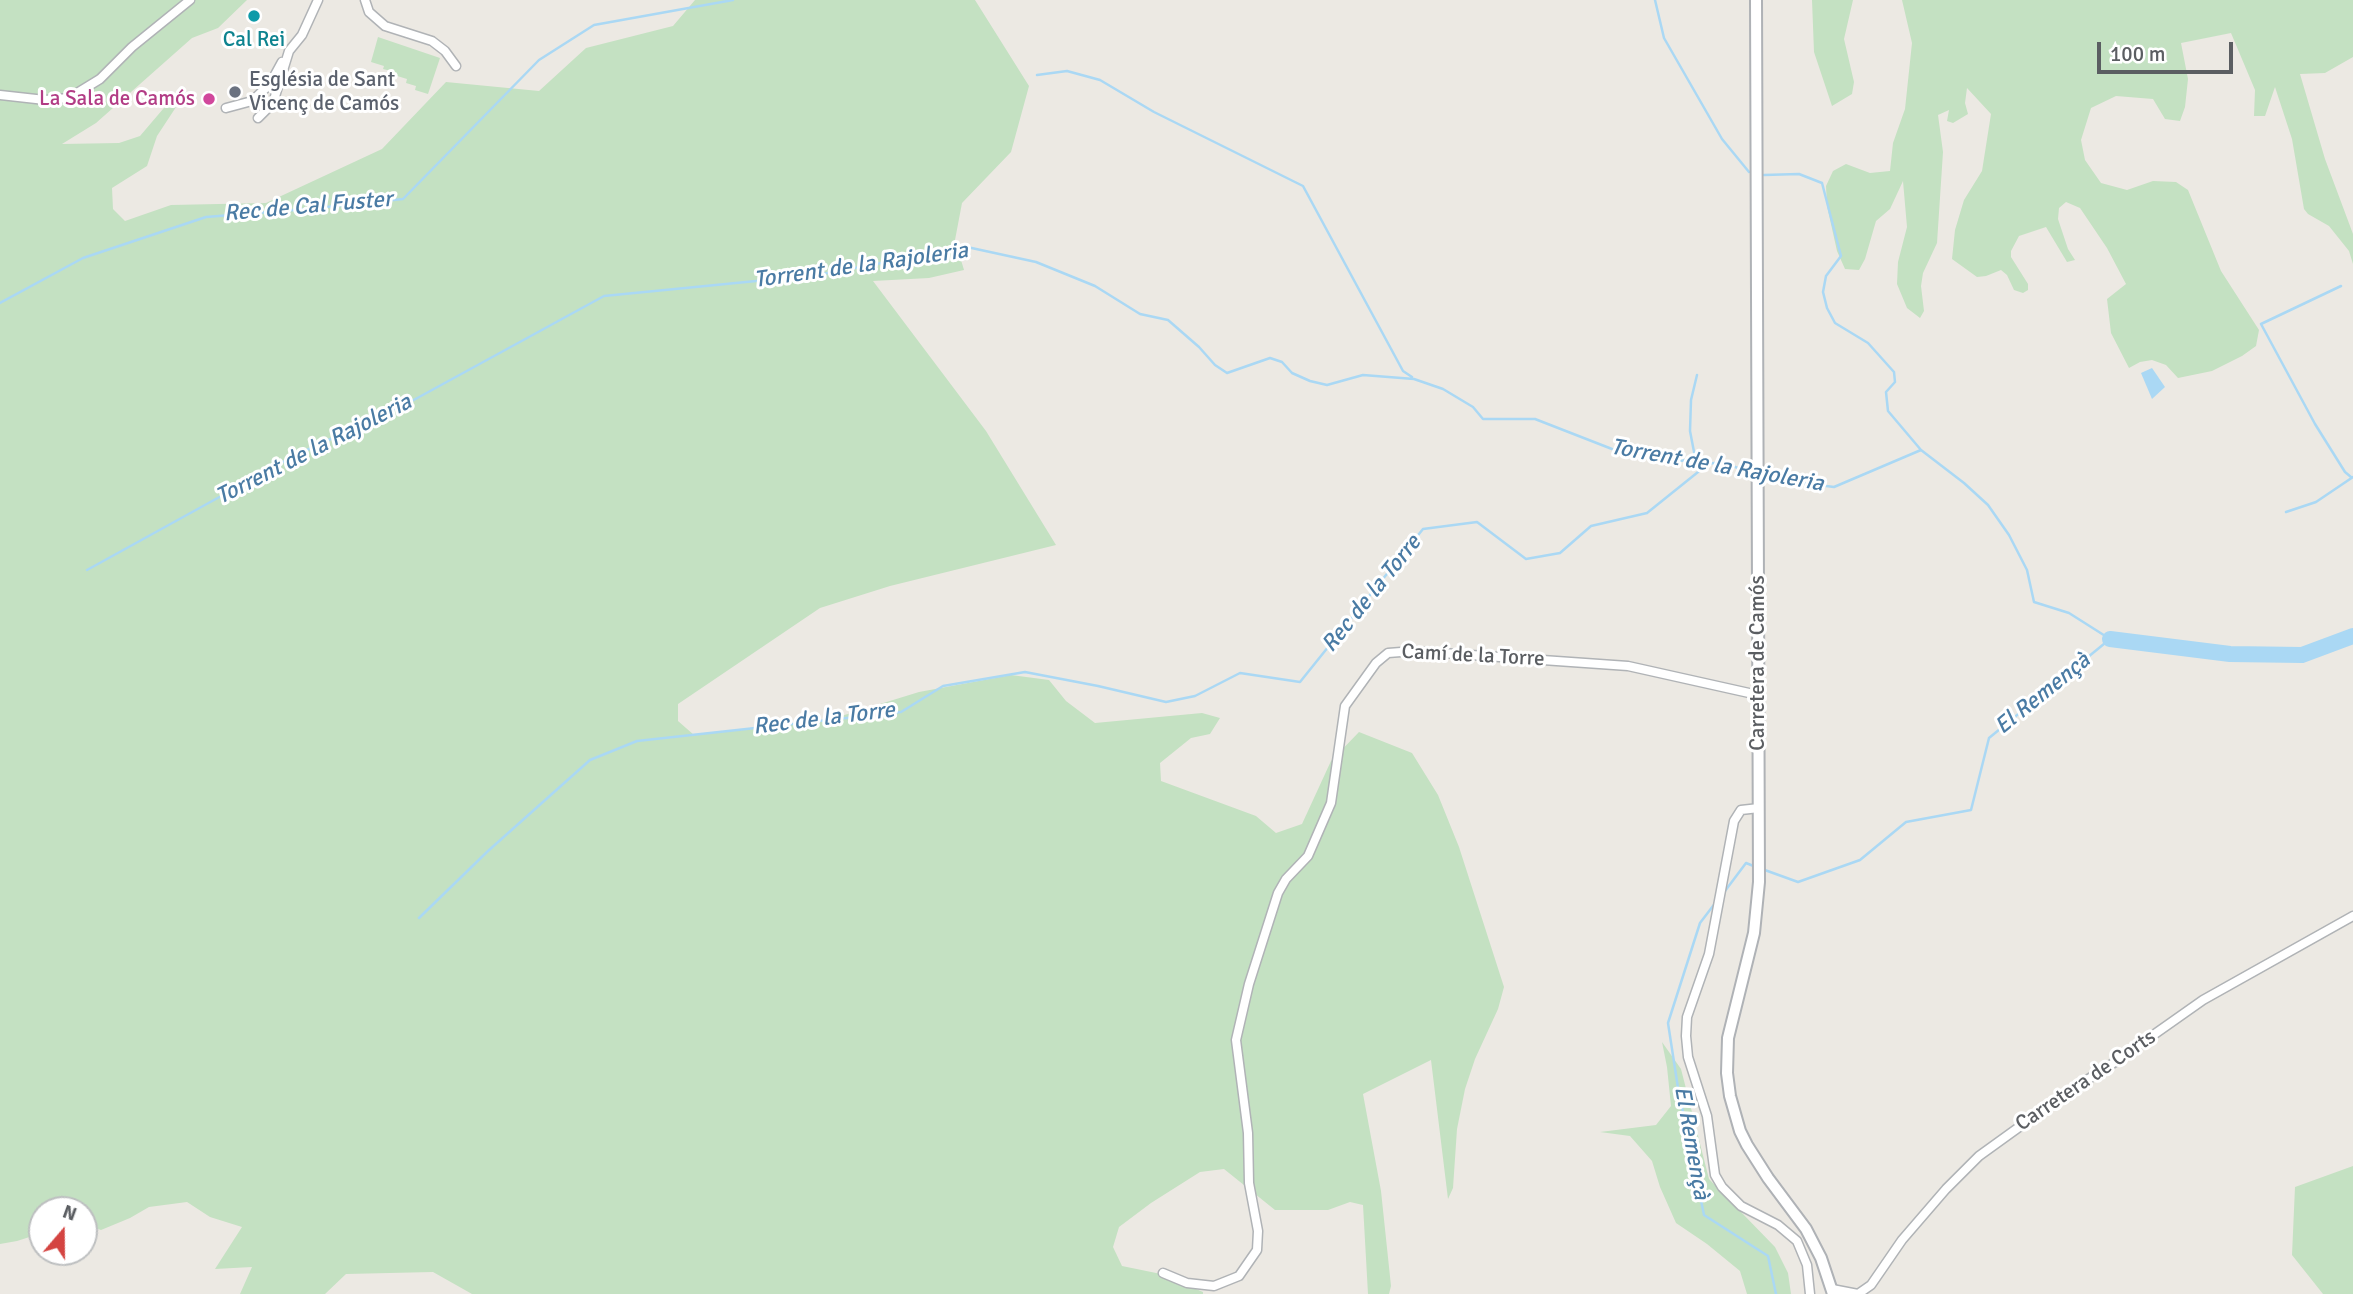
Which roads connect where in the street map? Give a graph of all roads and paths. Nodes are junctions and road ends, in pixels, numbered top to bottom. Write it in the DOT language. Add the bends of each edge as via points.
graph roads {
  1 [pos="190,0"];
  2 [pos="318,0"];
  3 [pos="365,0"];
  4 [pos="1756,0"];
  5 [pos="289,51"];
  6 [pos="457,66"];
  7 [pos="0,95"];
  8 [pos="226,108"];
  9 [pos="258,118"];
  10 [pos="1758,695"];
  11 [pos="1759,808"];
  12 [pos="2353,916"];
  13 [pos="1163,1273"];
  14 [pos="1832,1292"];
  15 [pos="1811,1294"];
  16 [pos="1858,1294"];
  1 -- 7 [label="street" via="100,79 69,98"];
  2 -- 5 [label="street"];
  3 -- 6 [label="street" via="369,12 385,26 432,41"];
  4 -- 10 [label="street, Carretera de Camós"];
  5 -- 8 [label="street" via="262,92 252,101"];
  5 -- 9 [label="street" via="273,103"];
  10 -- 11 [label="street, Carretera de Camós"];
  10 -- 13 [label="street, Camí de la Torre" via="1628,666 1414,651 1388,653 1376,663 1346,706 1331,803 1308,856 1278,892 1236,1040 1257,1250 1239,1276 1214,1286 1187,1283"];
  11 -- 14 [label="street, Carretera de Camós" via="1754,933 1728,1038 1730,1096 1747,1145 1806,1229"];
  11 -- 15 [label="street" via="1741,810 1734,821 1706,964 1687,1017 1688,1057 1707,1116 1715,1175 1741,1206 1797,1241 1807,1265"];
  12 -- 16 [label="street, Carretera de Corts" via="2203,1000 1979,1156 1902,1240 1871,1285"];
  14 -- 16 [label="street, Carretera de Corts"];
}
